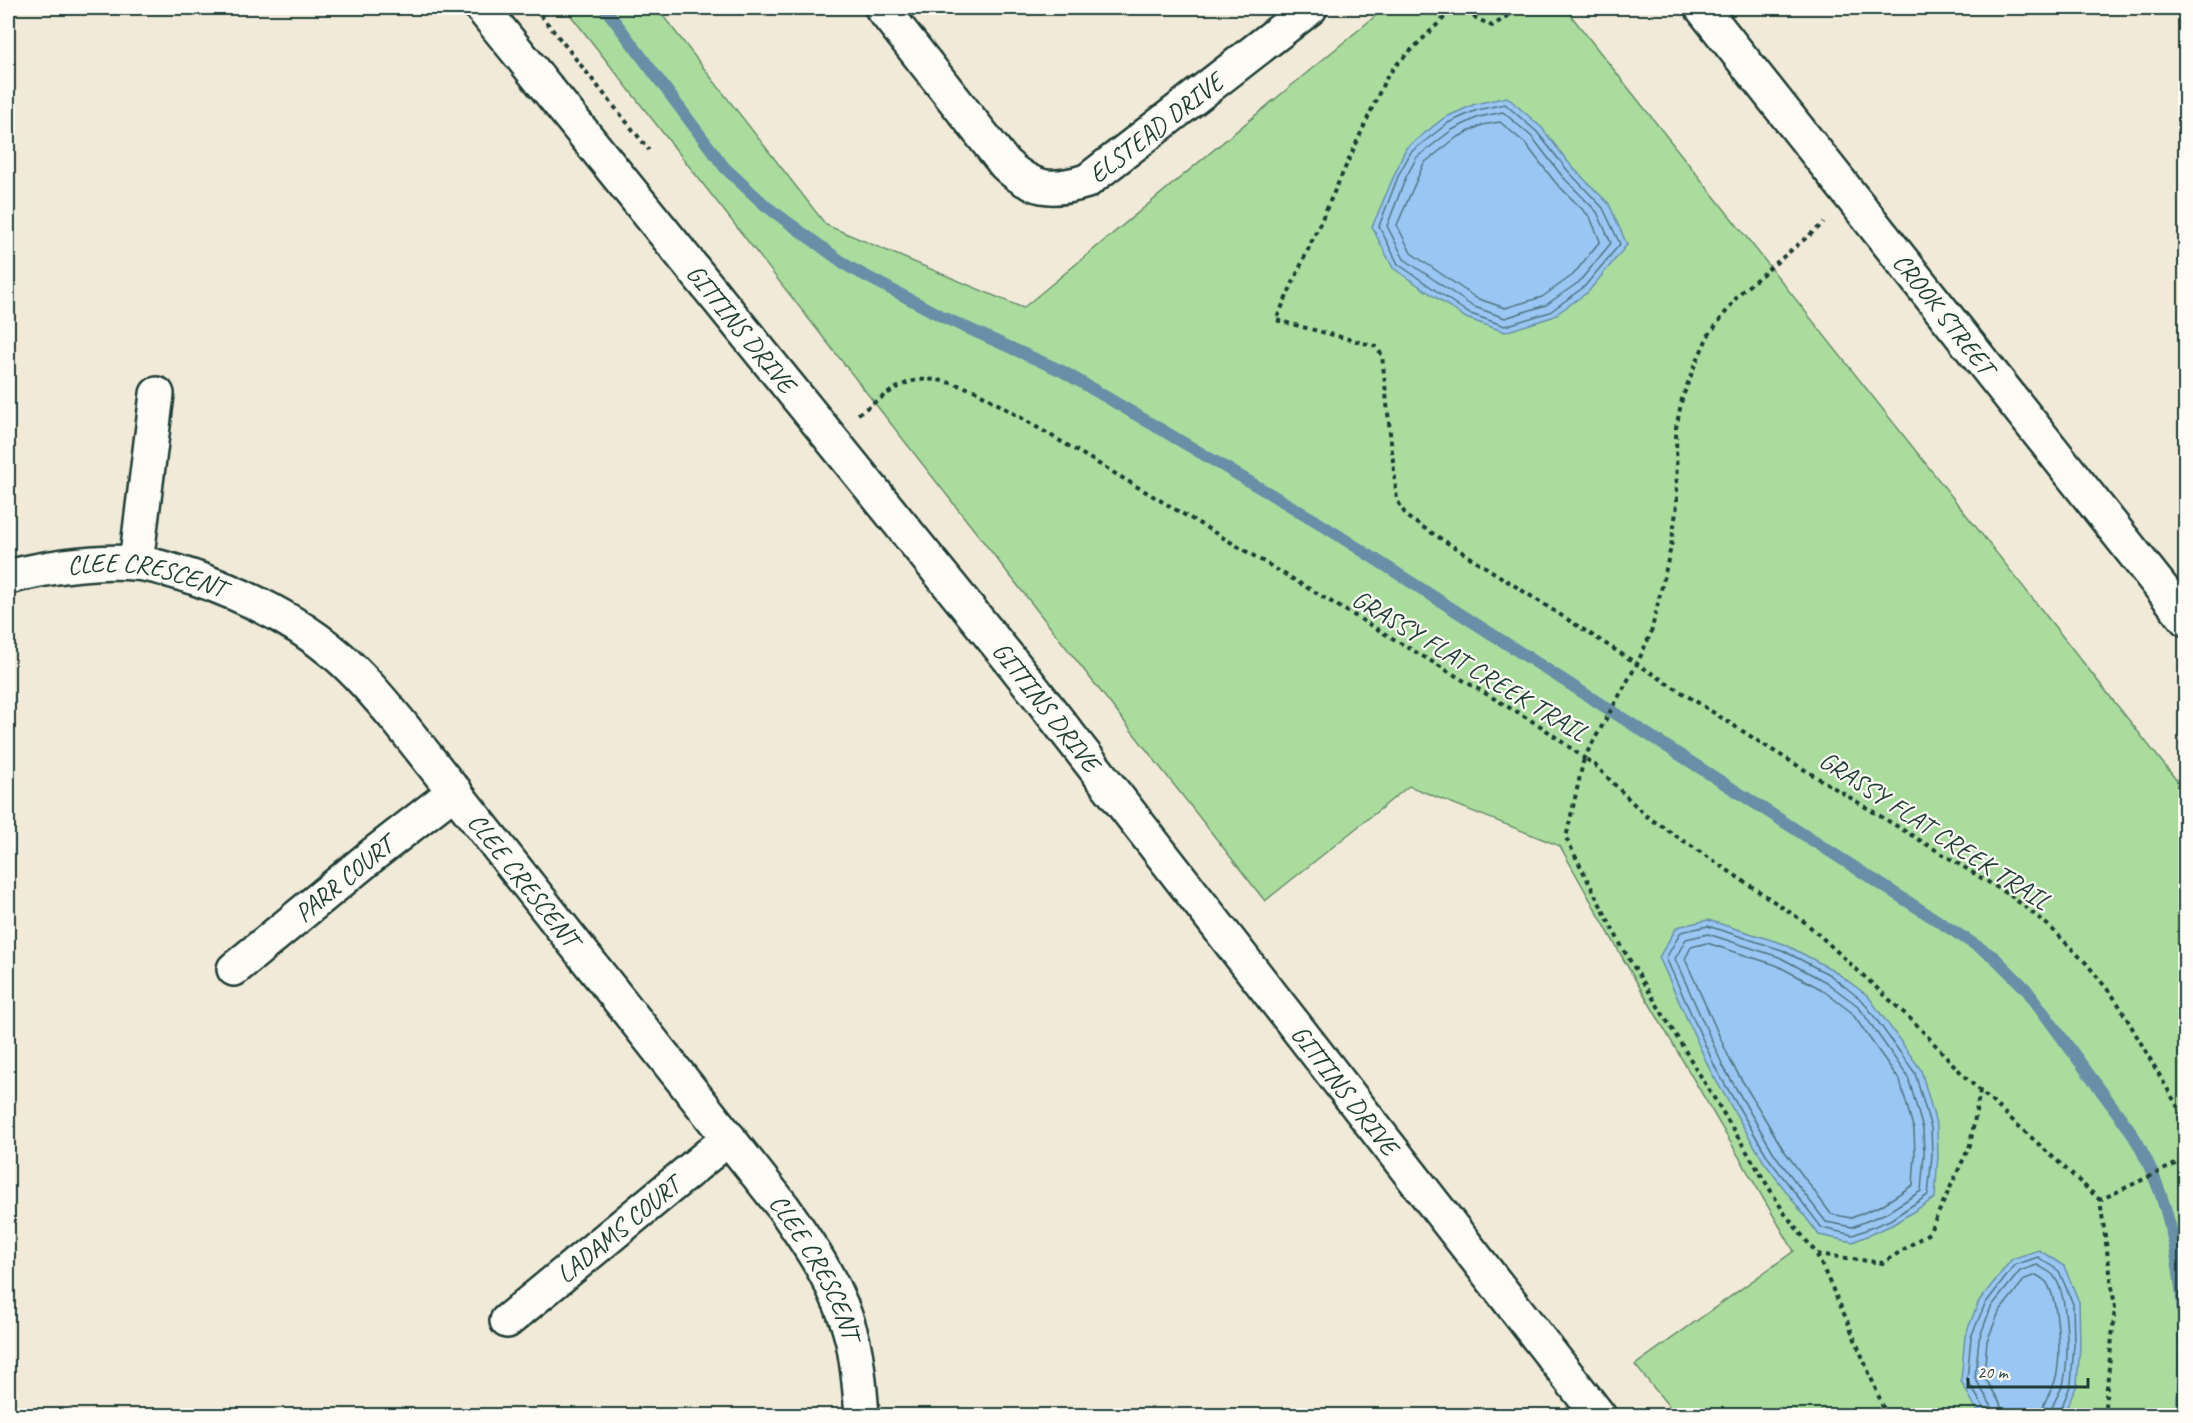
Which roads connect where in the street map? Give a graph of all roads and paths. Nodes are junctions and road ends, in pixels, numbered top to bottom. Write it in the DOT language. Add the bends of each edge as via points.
graph roads {
  1 [pos="482,8"];
  2 [pos="882,8"];
  3 [pos="1310,8"];
  4 [pos="1514,8"];
  5 [pos="1702,8"];
  6 [pos="1855,199"];
  7 [pos="157,394"];
  8 [pos="860,413"];
  9 [pos="136,562"];
  10 [pos="8,577"];
  11 [pos="2186,619"];
  12 [pos="1637,664"];
  13 [pos="1584,758"];
  14 [pos="455,791"];
  15 [pos="234,969"];
  16 [pos="1980,1090"];
  17 [pos="2186,1121"];
  18 [pos="729,1138"];
  19 [pos="2186,1159"];
  20 [pos="2100,1200"];
  21 [pos="1817,1254"];
  22 [pos="507,1321"];
  23 [pos="862,1416"];
  24 [pos="1599,1416"];
  25 [pos="1887,1416"];
  26 [pos="2104,1416"];
  1 -- 24 [label="street, GITTINS DRIVE" via="1016,667"];
  2 -- 3 [label="street, ELSTEAD DRIVE" via="1005,164 1033,185 1050,188 1087,181"];
  4 -- 12 [label="path" via="1492,26 1468,14 1450,12 1384,80 1276,320 1375,346 1382,355 1397,500 1407,517"];
  5 -- 6 [label="street, CROOK STREET"];
  6 -- 11 [label="street, CROOK STREET"];
  6 -- 12 [label="path" via="1740,293 1708,336 1682,399 1676,428 1677,505 1671,547 1651,633"];
  7 -- 9 [label="street"];
  8 -- 13 [label="path, GRASSY FLAT CREEK TRAIL" via="899,386 921,378 949,381 976,391 1542,728"];
  9 -- 10 [label="street, CLEE CRESCENT" via="44,568"];
  9 -- 14 [label="street, CLEE CRESCENT" via="213,584 306,630 372,690"];
  12 -- 13 [label="path, GRASSY FLAT CREEK TRAIL"];
  12 -- 17 [label="path, GRASSY FLAT CREEK TRAIL" via="2011,896 2049,926 2116,1000"];
  13 -- 16 [label="path" via="1645,815 1806,923 1916,1024"];
  13 -- 21 [label="path" via="1566,838 1629,959 1785,1215"];
  14 -- 15 [label="street, PARR COURT"];
  14 -- 18 [label="street, CLEE CRESCENT"];
  16 -- 20 [label="path"];
  16 -- 21 [label="path" via="1970,1145 1929,1233 1883,1263"];
  18 -- 22 [label="street, LADAMS COURT"];
  18 -- 23 [label="street, CLEE CRESCENT" via="783,1207 825,1270 851,1335"];
  19 -- 20 [label="path"];
  20 -- 26 [label="path" via="2115,1308"];
  21 -- 25 [label="path"];
}
